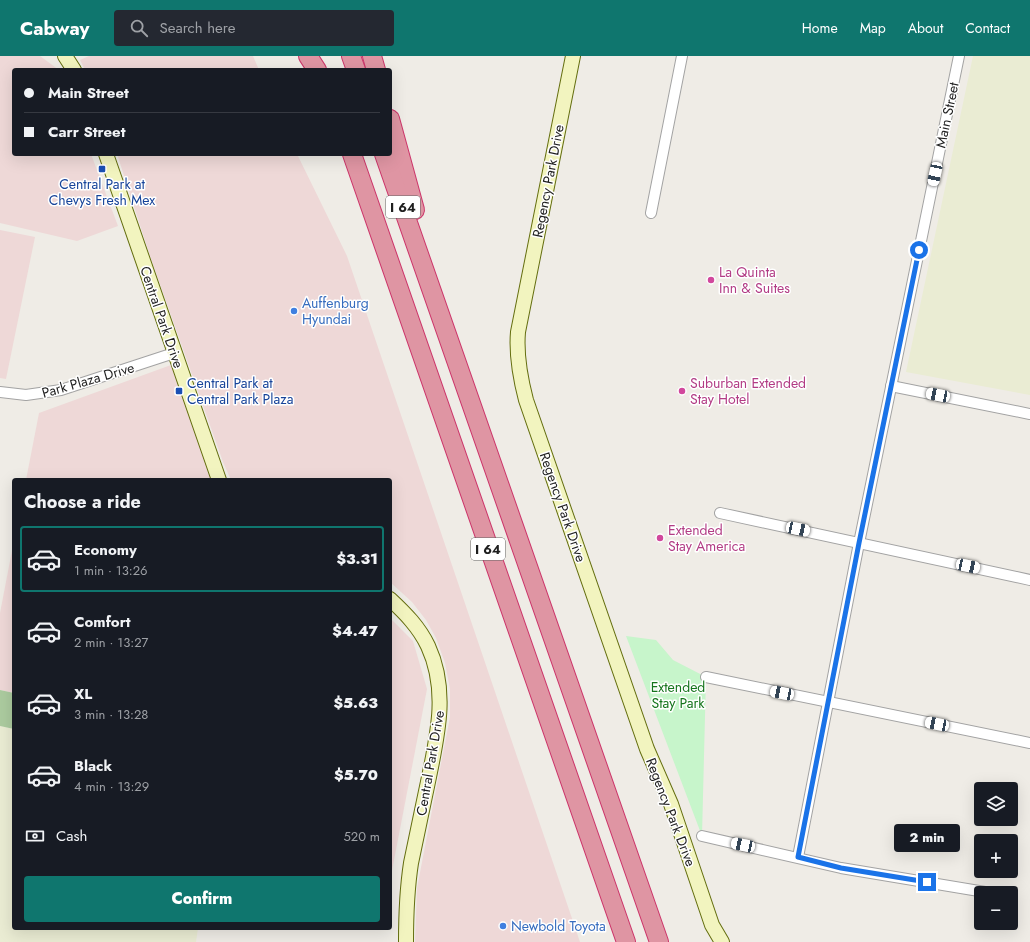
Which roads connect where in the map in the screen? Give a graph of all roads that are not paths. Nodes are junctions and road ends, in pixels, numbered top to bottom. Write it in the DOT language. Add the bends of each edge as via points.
graph roads {
  1 [pos="65,56"];
  2 [pos="308,56"];
  3 [pos="315,56"];
  4 [pos="351,56"];
  5 [pos="372,56"];
  6 [pos="573,56"];
  7 [pos="682,56"];
  8 [pos="959,56"];
  9 [pos="73,68"];
  10 [pos="317,68"];
  11 [pos="318,68"];
  12 [pos="355,68"];
  13 [pos="375,68"];
  14 [pos="392,127"];
  15 [pos="107,156"];
  16 [pos="353,156"];
  17 [pos="385,156"];
  18 [pos="651,213"];
  19 [pos="421,260"];
  20 [pos="174,353"];
  21 [pos="891,386"];
  22 [pos="0,392"];
  23 [pos="1030,414"];
  24 [pos="218,478"];
  25 [pos="720,512"];
  26 [pos="859,543"];
  27 [pos="1030,580"];
  28 [pos="392,601"];
  29 [pos="706,677"];
  30 [pos="828,703"];
  31 [pos="1030,743"];
  32 [pos="702,836"];
  33 [pos="798,857"];
  34 [pos="974,890"];
  35 [pos="406,942"];
  36 [pos="626,942"];
  37 [pos="659,942"];
  38 [pos="722,942"];
  1 -- 9 [label="street"];
  2 -- 10 [label="highway"];
  3 -- 11 [label="highway"];
  4 -- 12 [label="highway"];
  5 -- 13 [label="highway"];
  6 -- 38 [label="street, Regency Park Drive" via="518,332 520,380 647,749 671,804 712,925"];
  7 -- 18 [label="street"];
  8 -- 21 [label="street, Main Street"];
  14 -- 19 [label="highway" via="416,214"];
  15 -- 20 [label="street, Central Park Drive"];
  16 -- 36 [label="highway, I 64"];
  17 -- 19 [label="highway, I 64"];
  19 -- 37 [label="highway, I 64"];
  20 -- 22 [label="street, Park Plaza Drive" via="61,390 26,395"];
  20 -- 24 [label="street, Central Park Drive"];
  21 -- 23 [label="street"];
  21 -- 26 [label="street, Main Street"];
  25 -- 26 [label="street"];
  26 -- 27 [label="street"];
  26 -- 30 [label="street, Main Street"];
  28 -- 35 [label="street, Central Park Drive" via="415,625 428,646 435,665 441,709 411,864 406,904"];
  29 -- 30 [label="street"];
  30 -- 31 [label="street"];
  30 -- 33 [label="street, Main Street"];
  32 -- 33 [label="street"];
  33 -- 34 [label="street" via="841,868"];
}
